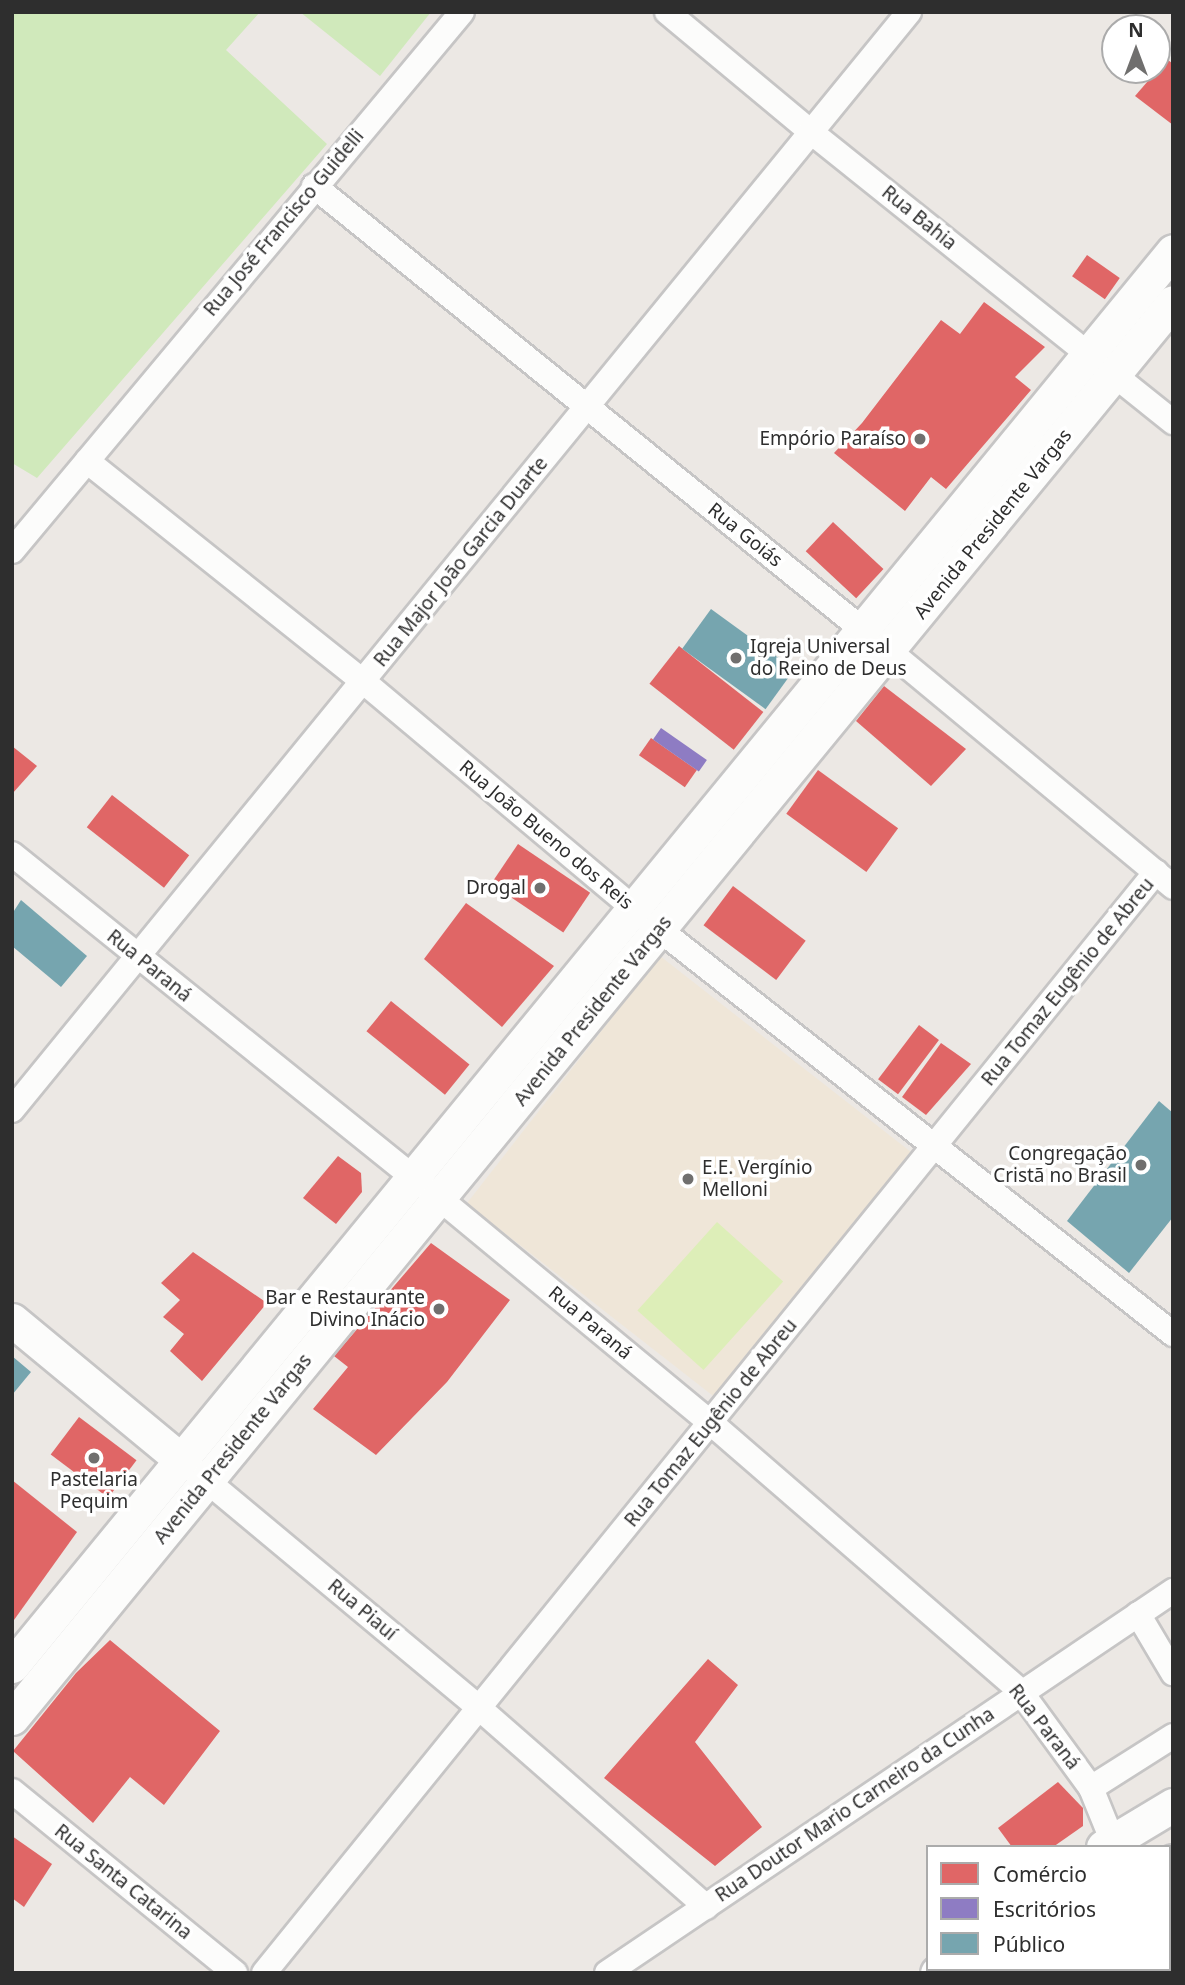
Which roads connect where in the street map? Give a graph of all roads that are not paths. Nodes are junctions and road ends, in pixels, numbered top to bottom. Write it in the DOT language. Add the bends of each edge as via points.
graph roads {
  1 [pos="462,12"];
  2 [pos="667,12"];
  3 [pos="909,12"];
  4 [pos="811,132"];
  5 [pos="314,186"];
  6 [pos="1173,251"];
  7 [pos="1173,302"];
  8 [pos="1088,354"];
  9 [pos="1114,374"];
  10 [pos="588,406"];
  11 [pos="1173,422"];
  12 [pos="88,461"];
  13 [pos="12,551"];
  14 [pos="860,630"];
  15 [pos="889,651"];
  16 [pos="364,682"];
  17 [pos="12,854"];
  18 [pos="1164,880"];
  19 [pos="633,907"];
  20 [pos="660,930"];
  21 [pos="138,957"];
  22 [pos="12,1110"];
  23 [pos="936,1147"];
  24 [pos="412,1177"];
  25 [pos="439,1199"];
  26 [pos="12,1320"];
  27 [pos="1173,1334"];
  28 [pos="711,1423"];
  29 [pos="181,1460"];
  30 [pos="207,1481"];
  31 [pos="1173,1591"];
  32 [pos="1138,1614"];
  33 [pos="12,1666"];
  34 [pos="1173,1673"];
  35 [pos="1021,1692"];
  36 [pos="480,1708"];
  37 [pos="12,1718"];
  38 [pos="1173,1737"];
  39 [pos="1091,1788"];
  40 [pos="12,1791"];
  41 [pos="1173,1805"];
  42 [pos="1110,1845"];
  43 [pos="706,1907"];
  44 [pos="234,1973"];
  45 [pos="264,1973"];
  46 [pos="607,1973"];
  1 -- 5 [label="street, Rua José Francisco Guidelli"];
  2 -- 4 [label="street, Rua Bahia"];
  3 -- 4 [label="street, Rua Major João Garcia Duarte"];
  4 -- 8 [label="street, Rua Bahia"];
  4 -- 10 [label="street, Rua Major João Garcia Duarte"];
  5 -- 10 [label="street, Rua Goiás"];
  5 -- 12 [label="street, Rua José Francisco Guidelli"];
  6 -- 8 [label="main road, Avenida Presidente Vargas"];
  7 -- 9 [label="main road, Avenida Presidente Vargas"];
  8 -- 9 [label="street, Rua Bahia"];
  8 -- 14 [label="main road, Avenida Presidente Vargas"];
  9 -- 11 [label="street, Rua Bahia"];
  9 -- 15 [label="main road, Avenida Presidente Vargas"];
  10 -- 14 [label="street, Rua Goiás"];
  10 -- 16 [label="street, Rua Major João Garcia Duarte"];
  12 -- 13 [label="street, Rua José Francisco Guidelli"];
  12 -- 16 [label="street, Rua João Bueno dos Reis"];
  14 -- 15 [label="street, Rua Goiás"];
  14 -- 19 [label="main road, Avenida Presidente Vargas"];
  15 -- 18 [label="street, Rua Goiás"];
  15 -- 20 [label="main road, Avenida Presidente Vargas"];
  16 -- 19 [label="street, Rua João Bueno dos Reis"];
  16 -- 21 [label="street, Rua Major João Garcia Duarte"];
  17 -- 21 [label="street, Rua Paraná"];
  18 -- 23 [label="street, Rua Tomaz Eugênio de Abreu"];
  19 -- 20 [label="street, Rua João Bueno dos Reis"];
  19 -- 24 [label="main road, Avenida Presidente Vargas"];
  20 -- 23 [label="street, Rua João Bueno dos Reis"];
  20 -- 25 [label="main road, Avenida Presidente Vargas"];
  21 -- 22 [label="street, Rua Major João Garcia Duarte"];
  21 -- 24 [label="street, Rua Paraná"];
  23 -- 27 [label="street, Rua João Bueno dos Reis"];
  23 -- 28 [label="street, Rua Tomaz Eugênio de Abreu"];
  24 -- 25 [label="street, Rua Paraná"];
  24 -- 29 [label="main road, Avenida Presidente Vargas"];
  25 -- 28 [label="street, Rua Paraná"];
  25 -- 30 [label="main road, Avenida Presidente Vargas"];
  26 -- 29 [label="main road, Rua Piauí"];
  28 -- 35 [label="street, Rua Paraná"];
  28 -- 36 [label="street, Rua Tomaz Eugênio de Abreu"];
  29 -- 30 [label="street, Rua Piauí"];
  29 -- 33 [label="main road, Avenida Presidente Vargas"];
  30 -- 36 [label="street, Rua Piauí"];
  30 -- 37 [label="main road, Avenida Presidente Vargas"];
  31 -- 32 [label="street, Rua Doutor Mario Carneiro da Cunha"];
  32 -- 34 [label="street"];
  32 -- 35 [label="street, Rua Doutor Mario Carneiro da Cunha"];
  35 -- 39 [label="street, Rua Paraná"];
  35 -- 43 [label="street, Rua Doutor Mario Carneiro da Cunha"];
  36 -- 43 [label="street, Rua Piauí"];
  36 -- 45 [label="street, Rua Tomaz Eugênio de Abreu"];
  38 -- 39 [label="street"];
  39 -- 42 [label="street, Rua Paraná"];
  40 -- 44 [label="street, Rua Santa Catarina"];
  41 -- 42 [label="main road"];
  43 -- 46 [label="street, Rua Doutor Mario Carneiro da Cunha"];
}
